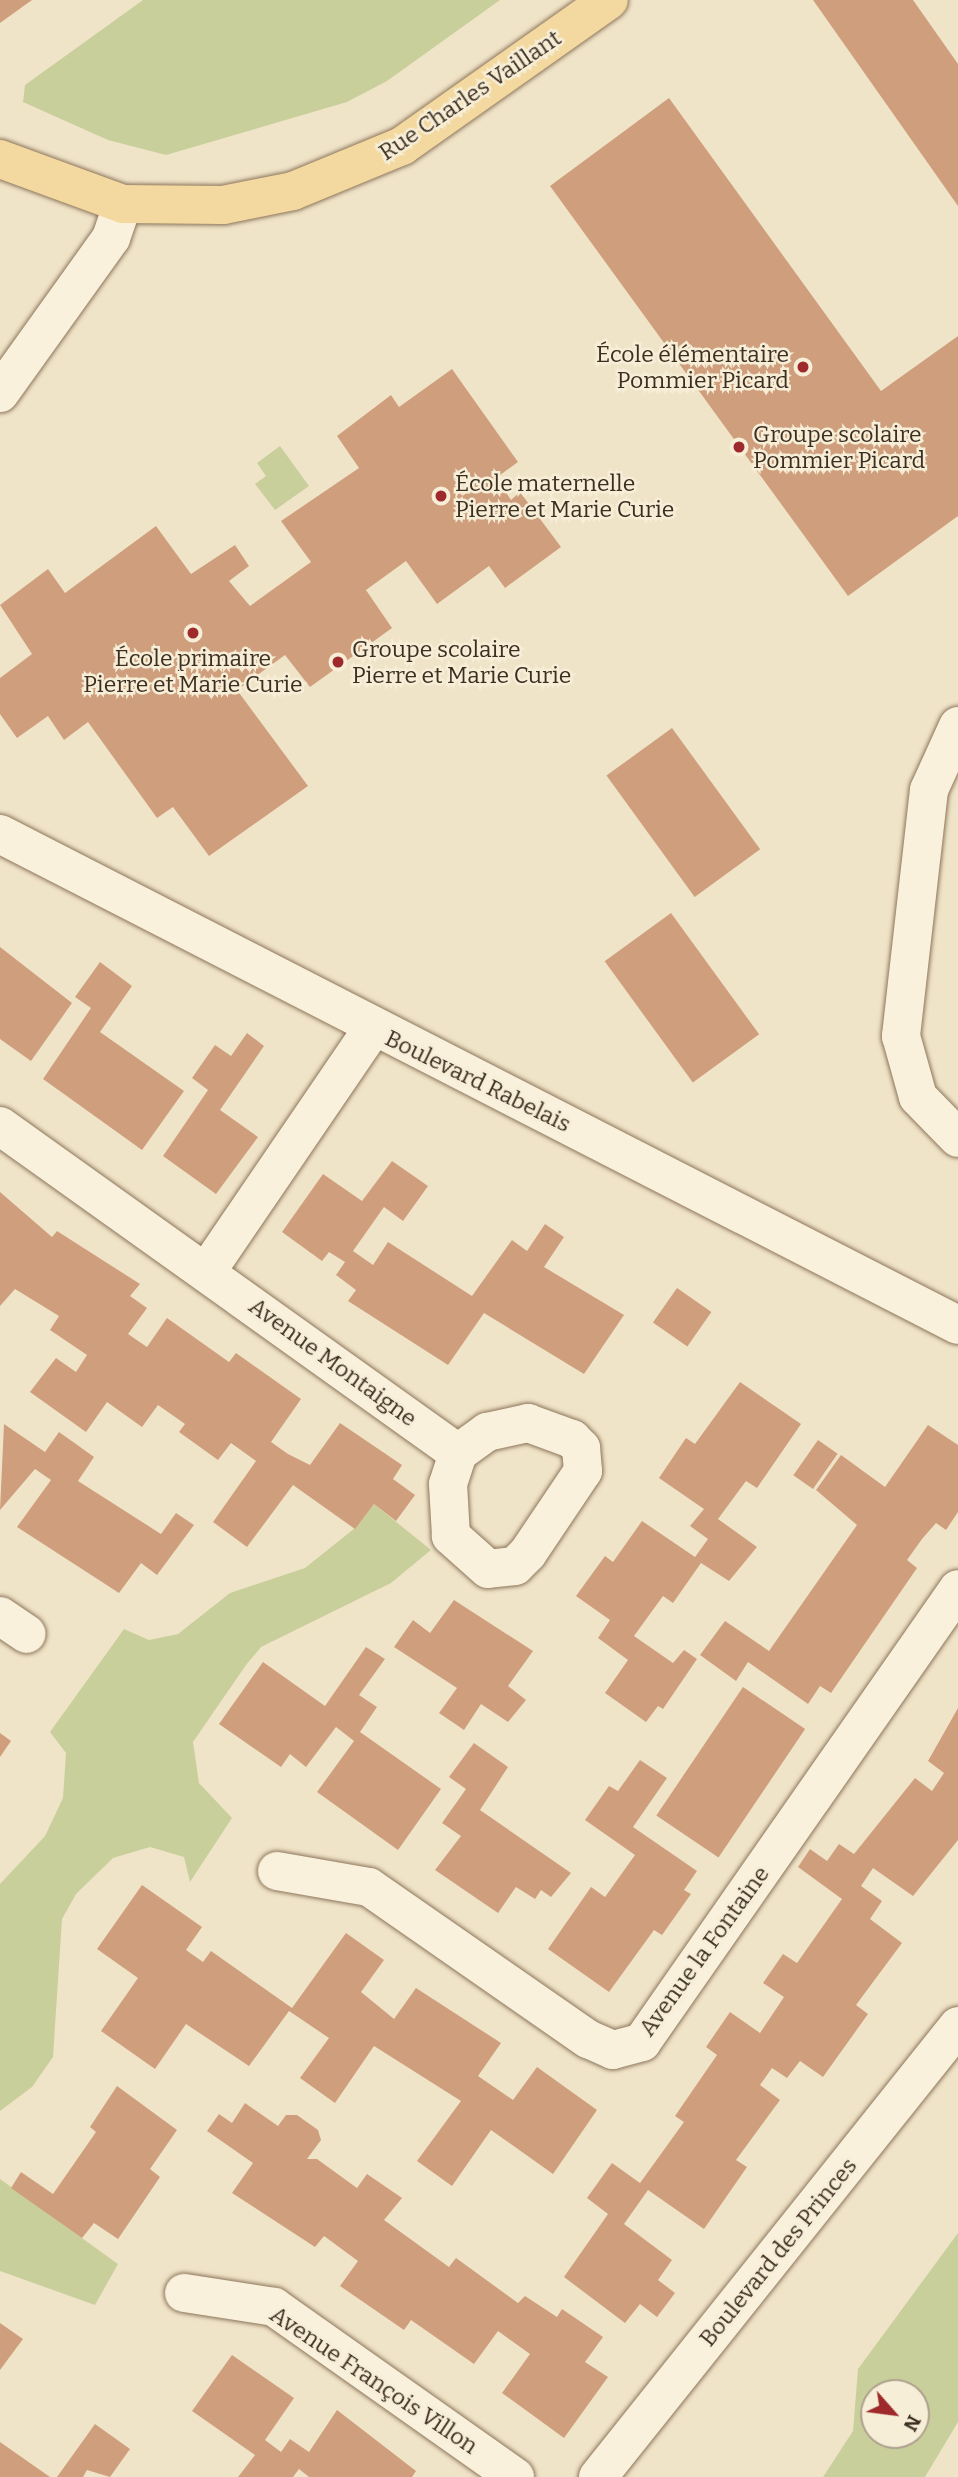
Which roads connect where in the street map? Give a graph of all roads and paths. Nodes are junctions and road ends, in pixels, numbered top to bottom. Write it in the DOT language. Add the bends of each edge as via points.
graph roads {
  1 [pos="609,0"];
  2 [pos="0,159"];
  3 [pos="123,205"];
  4 [pos="0,393"];
  5 [pos="958,726"];
  6 [pos="0,834"];
  7 [pos="373,1028"];
  8 [pos="0,1126"];
  9 [pos="958,1138"];
  10 [pos="207,1271"];
  11 [pos="958,1325"];
  12 [pos="458,1453"];
  13 [pos="958,1589"];
  14 [pos="276,1871"];
  15 [pos="958,2026"];
  16 [pos="184,2293"];
  17 [pos="515,2477"];
  18 [pos="598,2477"];
  1 -- 3 [label="main road, Rue Charles Vaillant" via="402,146 347,172 223,205"];
  2 -- 3 [label="main road, Rue Charles Vaillant"];
  3 -- 4 [label="street" via="111,238"];
  5 -- 9 [label="street" via="929,790 901,1043 918,1097"];
  6 -- 7 [label="street, Boulevard Rabelais"];
  7 -- 10 [label="street"];
  7 -- 11 [label="street, Boulevard Rabelais"];
  8 -- 10 [label="street, Avenue Montaigne"];
  10 -- 12 [label="street, Avenue Montaigne"];
  13 -- 14 [label="street, Avenue la Fontaine" via="642,2042 613,2050 588,2039 369,1887"];
  15 -- 18 [label="street, Boulevard des Princes"];
  16 -- 17 [label="street, Avenue François Villon" via="274,2307"];
}
